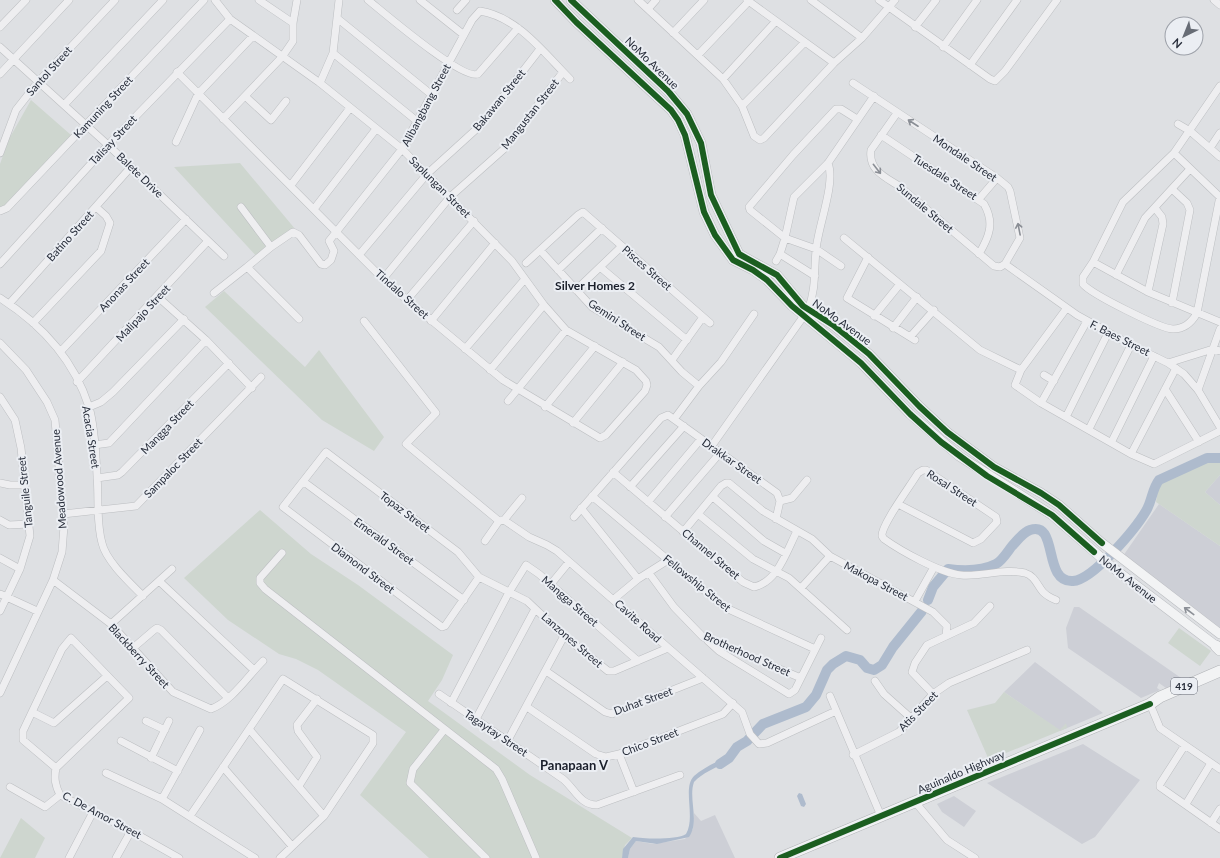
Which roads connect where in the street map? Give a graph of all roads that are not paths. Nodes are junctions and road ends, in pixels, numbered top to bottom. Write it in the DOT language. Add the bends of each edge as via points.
graph roads {
  1 [pos="26,0"];
  2 [pos="69,0"];
  3 [pos="115,0"];
  4 [pos="162,0"];
  5 [pos="204,0"];
  6 [pos="215,0"];
  7 [pos="258,0"];
  8 [pos="297,0"];
  9 [pos="339,0"];
  10 [pos="368,0"];
  11 [pos="420,0"];
  12 [pos="466,0"];
  13 [pos="555,0"];
  14 [pos="571,0"];
  15 [pos="638,0"];
  16 [pos="656,0"];
  17 [pos="704,0"];
  18 [pos="811,0"];
  19 [pos="879,0"];
  20 [pos="895,0"];
  21 [pos="936,0"];
  22 [pos="977,0"];
  23 [pos="1017,0"];
  24 [pos="1057,0"];
  25 [pos="1214,0"];
  26 [pos="748,1"];
  27 [pos="1220,5"];
  28 [pos="890,7"];
  29 [pos="648,9"];
  30 [pos="457,10"];
  31 [pos="337,18"];
  32 [pos="230,19"];
  33 [pos="776,21"];
  34 [pos="293,23"];
  35 [pos="0,27"];
  36 [pos="915,27"];
  37 [pos="518,28"];
  38 [pos="673,33"];
  39 [pos="464,35"];
  40 [pos="253,36"];
  41 [pos="862,38"];
  42 [pos="805,42"];
  43 [pos="943,47"];
  44 [pos="0,48"];
  45 [pos="540,49"];
  46 [pos="333,53"];
  47 [pos="698,55"];
  48 [pos="282,57"];
  49 [pos="13,60"];
  50 [pos="834,63"];
  51 [pos="448,64"];
  52 [pos="970,65"];
  53 [pos="178,72"];
  54 [pos="563,72"];
  55 [pos="0,74"];
  56 [pos="570,79"];
  57 [pos="723,79"];
  58 [pos="38,82"];
  59 [pos="320,83"];
  60 [pos="853,83"];
  61 [pos="1220,86"];
  62 [pos="198,94"];
  63 [pos="432,95"];
  64 [pos="245,96"];
  65 [pos="874,96"];
  66 [pos="286,101"];
  67 [pos="64,105"];
  68 [pos="742,106"];
  69 [pos="350,108"];
  70 [pos="897,113"];
  71 [pos="223,119"];
  72 [pos="857,119"];
  73 [pos="418,122"];
  74 [pos="1178,124"];
  75 [pos="86,125"];
  76 [pos="376,129"];
  77 [pos="1190,130"];
  78 [pos="1220,133"];
  79 [pos="881,135"];
  80 [pos="176,142"];
  81 [pos="108,145"];
  82 [pos="1210,148"];
  83 [pos="402,149"];
  84 [pos="0,153"];
  85 [pos="1174,153"];
  86 [pos="1220,157"];
  87 [pos="828,163"];
  88 [pos="131,167"];
  89 [pos="1190,169"];
  90 [pos="428,174"];
  91 [pos="997,178"];
  92 [pos="291,186"];
  93 [pos="1173,190"];
  94 [pos="1220,196"];
  95 [pos="450,197"];
  96 [pos="979,199"];
  97 [pos="241,206"];
  98 [pos="96,207"];
  99 [pos="1155,208"];
  100 [pos="314,209"];
  101 [pos="0,211"];
  102 [pos="186,219"];
  103 [pos="474,221"];
  104 [pos="602,228"];
  105 [pos="336,232"];
  106 [pos="785,238"];
  107 [pos="844,238"];
  108 [pos="207,242"];
  109 [pos="495,243"];
  110 [pos="622,246"];
  111 [pos="271,247"];
  112 [pos="540,250"];
  113 [pos="816,250"];
  114 [pos="780,254"];
  115 [pos="980,254"];
  116 [pos="359,255"];
  117 [pos="224,256"];
  118 [pos="868,257"];
  119 [pos="776,261"];
  120 [pos="1093,262"];
  121 [pos="526,263"];
  122 [pos="0,264"];
  123 [pos="1005,264"];
  124 [pos="841,266"];
  125 [pos="247,267"];
  126 [pos="600,267"];
  127 [pos="558,270"];
  128 [pos="1116,275"];
  129 [pos="815,276"];
  130 [pos="383,279"];
  131 [pos="525,279"];
  132 [pos="900,284"];
  133 [pos="576,290"];
  134 [pos="214,292"];
  135 [pos="1148,292"];
  136 [pos="158,297"];
  137 [pos="916,297"];
  138 [pos="0,298"];
  139 [pos="407,300"];
  140 [pos="1172,303"];
  141 [pos="9,304"];
  142 [pos="544,305"];
  143 [pos="1066,309"];
  144 [pos="934,310"];
  145 [pos="806,313"];
  146 [pos="1197,313"];
  147 [pos="754,314"];
  148 [pos="874,316"];
  149 [pos="703,318"];
  150 [pos="184,319"];
  151 [pos="299,319"];
  152 [pos="364,321"];
  153 [pos="431,321"];
  154 [pos="1087,321"];
  155 [pos="1220,322"];
  156 [pos="33,323"];
  157 [pos="710,323"];
  158 [pos="892,328"];
  159 [pos="1220,329"];
  160 [pos="566,330"];
  161 [pos="1108,333"];
  162 [pos="206,340"];
  163 [pos="687,340"];
  164 [pos="0,343"];
  165 [pos="1131,345"];
  166 [pos="595,346"];
  167 [pos="465,349"];
  168 [pos="1217,350"];
  169 [pos="61,351"];
  170 [pos="1154,356"];
  171 [pos="672,360"];
  172 [pos="623,362"];
  173 [pos="229,363"];
  174 [pos="1168,363"];
  175 [pos="1176,368"];
  176 [pos="490,370"];
  177 [pos="1021,370"];
  178 [pos="1044,375"];
  179 [pos="261,377"];
  180 [pos="1054,380"];
  181 [pos="77,382"];
  182 [pos="699,386"];
  183 [pos="252,388"];
  184 [pos="647,388"];
  185 [pos="517,389"];
  186 [pos="1165,389"];
  187 [pos="1198,390"];
  188 [pos="0,397"];
  189 [pos="508,401"];
  190 [pos="1041,403"];
  191 [pos="89,407"];
  192 [pos="544,407"];
  193 [pos="1066,417"];
  194 [pos="675,418"];
  195 [pos="573,423"];
  196 [pos="684,426"];
  197 [pos="1220,427"];
  198 [pos="1089,429"];
  199 [pos="1220,431"];
  200 [pos="701,439"];
  201 [pos="1112,441"];
  202 [pos="1199,442"];
  203 [pos="94,445"];
  204 [pos="711,447"];
  205 [pos="720,453"];
  206 [pos="1131,454"];
  207 [pos="613,472"];
  208 [pos="97,478"];
  209 [pos="806,480"];
  210 [pos="304,482"];
  211 [pos="0,483"];
  212 [pos="24,485"];
  213 [pos="630,487"];
  214 [pos="592,496"];
  215 [pos="713,497"];
  216 [pos="522,498"];
  217 [pos="780,501"];
  218 [pos="648,502"];
  219 [pos="898,504"];
  220 [pos="582,508"];
  221 [pos="98,510"];
  222 [pos="63,514"];
  223 [pos="698,514"];
  224 [pos="574,517"];
  225 [pos="666,517"];
  226 [pos="776,519"];
  227 [pos="0,520"];
  228 [pos="501,520"];
  229 [pos="29,524"];
  230 [pos="797,531"];
  231 [pos="683,532"];
  232 [pos="485,541"];
  233 [pos="282,553"];
  234 [pos="786,553"];
  235 [pos="830,556"];
  236 [pos="0,558"];
  237 [pos="668,560"];
  238 [pos="569,562"];
  239 [pos="935,567"];
  240 [pos="20,569"];
  241 [pos="172,569"];
  242 [pos="776,571"];
  243 [pos="649,573"];
  244 [pos="479,577"];
  245 [pos="638,579"];
  246 [pos="53,580"];
  247 [pos="159,581"];
  248 [pos="551,584"];
  249 [pos="801,588"];
  250 [pos="508,594"];
  251 [pos="3,595"];
  252 [pos="143,596"];
  253 [pos="614,599"];
  254 [pos="464,600"];
  255 [pos="1056,600"];
  256 [pos="915,601"];
  257 [pos="990,606"];
  258 [pos="535,609"];
  259 [pos="0,611"];
  260 [pos="37,611"];
  261 [pos="111,624"];
  262 [pos="847,630"];
  263 [pos="1220,634"];
  264 [pos="946,635"];
  265 [pos="564,636"];
  266 [pos="703,636"];
  267 [pos="821,638"];
  268 [pos="134,648"];
  269 [pos="668,648"];
  270 [pos="1219,648"];
  271 [pos="816,649"];
  272 [pos="1027,650"];
  273 [pos="263,660"];
  274 [pos="638,661"];
  275 [pos="254,670"];
  276 [pos="546,671"];
  277 [pos="1220,671"];
  278 [pos="107,676"];
  279 [pos="703,678"];
  280 [pos="801,678"];
  281 [pos="875,680"];
  282 [pos="1220,680"];
  283 [pos="0,693"];
  284 [pos="439,694"];
  285 [pos="933,694"];
  286 [pos="830,696"];
  287 [pos="228,698"];
  288 [pos="317,699"];
  289 [pos="451,703"];
  290 [pos="732,703"];
  291 [pos="1150,704"];
  292 [pos="527,707"];
  293 [pos="836,711"];
  294 [pos="32,712"];
  295 [pos="476,719"];
  296 [pos="912,719"];
  297 [pos="146,721"];
  298 [pos="169,721"];
  299 [pos="249,729"];
  300 [pos="165,730"];
  301 [pos="200,730"];
  302 [pos="444,730"];
  303 [pos="508,740"];
  304 [pos="121,742"];
  305 [pos="1185,746"];
  306 [pos="854,752"];
  307 [pos="619,754"];
  308 [pos="151,758"];
  309 [pos="1211,763"];
  310 [pos="223,767"];
  311 [pos="56,768"];
  312 [pos="1220,769"];
  313 [pos="178,771"];
  314 [pos="106,772"];
  315 [pos="680,775"];
  316 [pos="299,786"];
  317 [pos="10,787"];
  318 [pos="634,792"];
  319 [pos="60,795"];
  320 [pos="162,799"];
  321 [pos="915,802"];
  322 [pos="1186,804"];
  323 [pos="1220,809"];
  324 [pos="93,812"];
  325 [pos="883,815"];
  326 [pos="190,816"];
  327 [pos="324,816"];
  328 [pos="1210,823"];
  329 [pos="1220,829"];
  330 [pos="131,831"];
  331 [pos="292,846"];
  332 [pos="168,855"];
  333 [pos="69,858"];
  334 [pos="116,858"];
  335 [pos="179,858"];
  336 [pos="255,858"];
  337 [pos="280,858"];
  338 [pos="486,858"];
  339 [pos="536,858"];
  340 [pos="780,858"];
  341 [pos="975,858"];
  1 -- 35 [label="street"];
  2 -- 49 [label="street"];
  3 -- 58 [label="street, Santol Street"];
  4 -- 67 [label="street"];
  5 -- 75 [label="street, Kamuning Street"];
  6 -- 32 [label="street, Saplungan Street"];
  7 -- 34 [label="street"];
  8 -- 34 [label="street"];
  9 -- 31 [label="street"];
  10 -- 51 [label="street"];
  11 -- 39 [label="street"];
  12 -- 30 [label="street"];
  13 -- 145 [label="main road, NoMo Avenue" via="678,120 685,135 699,198 715,235 733,260 762,276"];
  14 -- 145 [label="main road, NoMo Avenue" via="680,104 696,131 705,159 711,195 739,254 782,279"];
  15 -- 29 [label="street"];
  16 -- 29 [label="street"];
  17 -- 38 [label="street"];
  18 -- 41 [label="street"];
  19 -- 28 [label="street"];
  20 -- 28 [label="street"];
  21 -- 36 [label="street"];
  22 -- 43 [label="street"];
  23 -- 52 [label="street"];
  24 -- 52 [label="street" via="1000,78 990,80"];
  25 -- 27 [label="street"];
  26 -- 33 [label="street"];
  26 -- 47 [label="street"];
  28 -- 36 [label="street"];
  28 -- 41 [label="street"];
  29 -- 38 [label="street"];
  31 -- 46 [label="street"];
  31 -- 63 [label="street"];
  32 -- 40 [label="street, Saplungan Street"];
  32 -- 53 [label="street, Talisay Street"];
  33 -- 42 [label="street"];
  33 -- 57 [label="street"];
  34 -- 48 [label="street" via="293,41"];
  36 -- 43 [label="street"];
  37 -- 39 [label="street, Alibangbang Street" via="499,16 480,11"];
  37 -- 45 [label="street"];
  37 -- 51 [label="street" via="478,74 467,74"];
  38 -- 47 [label="street"];
  39 -- 51 [label="street, Alibangbang Street"];
  40 -- 48 [label="street, Saplungan Street"];
  40 -- 62 [label="street"];
  41 -- 50 [label="street"];
  42 -- 50 [label="street"];
  42 -- 68 [label="street"];
  43 -- 52 [label="street"];
  44 -- 49 [label="street, Balete Drive"];
  45 -- 54 [label="street"];
  45 -- 90 [label="street, Bakawan Street" via="482,124"];
  46 -- 59 [label="street"];
  46 -- 73 [label="street"];
  47 -- 57 [label="street"];
  48 -- 59 [label="street, Saplungan Street"];
  48 -- 64 [label="street"];
  49 -- 55 [label="street"];
  49 -- 58 [label="street, Balete Drive"];
  50 -- 68 [label="street" via="760,140 754,136"];
  51 -- 63 [label="street, Alibangbang Street"];
  53 -- 62 [label="street, Tindalo Street"];
  53 -- 81 [label="street, Talisay Street"];
  54 -- 56 [label="street"];
  54 -- 95 [label="street, Mangustan Street" via="504,148"];
  57 -- 68 [label="street"];
  58 -- 67 [label="street, Balete Drive"];
  58 -- 84 [label="street, Santol Street" via="16,110"];
  59 -- 69 [label="street, Saplungan Street"];
  60 -- 65 [label="street, Mondale Street"];
  61 -- 77 [label="street"];
  62 -- 71 [label="street, Tindalo Street"];
  62 -- 80 [label="street"];
  63 -- 73 [label="street, Alibangbang Street"];
  64 -- 66 [label="street" via="271,120"];
  64 -- 71 [label="street"];
  65 -- 70 [label="street, Mondale Street"];
  65 -- 72 [label="street"];
  67 -- 75 [label="street, Balete Drive"];
  69 -- 76 [label="street, Saplungan Street"];
  69 -- 92 [label="street"];
  70 -- 79 [label="street"];
  91 -- 70 [label="street, Mondale Street, one-way"];
  71 -- 92 [label="street, Tindalo Street"];
  72 -- 87 [label="street"];
  72 -- 106 [label="street" via="836,109 749,204 750,210"];
  73 -- 83 [label="street, Alibangbang Street"];
  74 -- 77 [label="street"];
  75 -- 81 [label="street, Balete Drive"];
  75 -- 101 [label="street, Kamuning Street" via="7,208"];
  76 -- 83 [label="street, Saplungan Street"];
  76 -- 100 [label="street"];
  77 -- 82 [label="street"];
  77 -- 85 [label="street"];
  78 -- 82 [label="street"];
  79 -- 96 [label="street, Tuesdale Street"];
  79 -- 115 [label="street, Sundale Street, one-way" via="870,156 878,172 899,186"];
  81 -- 88 [label="street, Balete Drive"];
  81 -- 122 [label="street, Talisay Street"];
  82 -- 86 [label="street"];
  83 -- 90 [label="street, Saplungan Street"];
  83 -- 105 [label="street, Alibangbang Street"];
  85 -- 89 [label="street"];
  85 -- 120 [label="street" via="1123,202"];
  87 -- 106 [label="street" via="794,197"];
  87 -- 113 [label="street" via="830,179"];
  88 -- 98 [label="street, Batino Street"];
  88 -- 102 [label="street, Balete Drive"];
  89 -- 93 [label="street"];
  89 -- 94 [label="street"];
  90 -- 95 [label="street, Saplungan Street"];
  90 -- 116 [label="street, Bakawan Street"];
  91 -- 96 [label="street"];
  123 -- 91 [label="street, Mondale Street, one-way" via="1020,234 1008,187"];
  92 -- 100 [label="street, Tindalo Street"];
  93 -- 99 [label="street"];
  93 -- 140 [label="street" via="1187,203 1190,210"];
  94 -- 146 [label="street"];
  95 -- 103 [label="street, Saplungan Street"];
  95 -- 130 [label="street, Mangustan Street"];
  96 -- 115 [label="street, Tuesdale Street" via="987,211 990,232"];
  97 -- 111 [label="street"];
  98 -- 141 [label="street, Batino Street"];
  98 -- 156 [label="street" via="110,223 101,251"];
  99 -- 128 [label="street" via="1145,218"];
  99 -- 135 [label="street" via="1162,217 1163,224"];
  100 -- 105 [label="street, Tindalo Street"];
  102 -- 108 [label="street, Balete Drive"];
  102 -- 169 [label="street, Anonas Street"];
  103 -- 109 [label="street, Saplungan Street"];
  103 -- 139 [label="street"];
  104 -- 110 [label="street, Pisces Street"];
  104 -- 112 [label="street, Pisces Street" via="584,212"];
  104 -- 127 [label="street"];
  105 -- 111 [label="street" via="328,242 334,251 331,260 325,265 320,264 299,236 293,232"];
  105 -- 116 [label="street, Tindalo Street"];
  106 -- 113 [label="street"];
  106 -- 114 [label="street"];
  107 -- 118 [label="street"];
  108 -- 117 [label="street, Balete Drive"];
  108 -- 136 [label="street, Malipajo Street"];
  109 -- 131 [label="street, Saplungan Street"];
  109 -- 153 [label="street"];
  110 -- 126 [label="street"];
  110 -- 149 [label="street, Pisces Street"];
  111 -- 125 [label="street"];
  112 -- 121 [label="street"];
  112 -- 127 [label="street, Gemini Street"];
  113 -- 124 [label="street"];
  113 -- 129 [label="street"];
  114 -- 119 [label="street"];
  114 -- 129 [label="street"];
  115 -- 123 [label="street, Sundale Street" via="994,266 1000,267"];
  116 -- 130 [label="street, Tindalo Street"];
  118 -- 132 [label="street"];
  118 -- 148 [label="street" via="847,298"];
  120 -- 128 [label="street"];
  120 -- 146 [label="street" via="1083,278 1083,284 1089,290 1130,312 1172,329 1189,324"];
  123 -- 143 [label="street, F. Baes Street"];
  125 -- 134 [label="street"];
  125 -- 151 [label="street"];
  126 -- 133 [label="street"];
  126 -- 163 [label="street"];
  127 -- 133 [label="street, Gemini Street"];
  128 -- 135 [label="street"];
  129 -- 145 [label="street" via="812,299"];
  130 -- 139 [label="street, Tindalo Street"];
  131 -- 142 [label="street, Saplungan Street"];
  131 -- 167 [label="street"];
  132 -- 137 [label="street"];
  132 -- 148 [label="street"];
  133 -- 171 [label="street, Gemini Street" via="592,307 659,347"];
  135 -- 140 [label="street"];
  136 -- 150 [label="street"];
  136 -- 181 [label="street, Malipajo Street"];
  137 -- 144 [label="street"];
  137 -- 158 [label="street"];
  138 -- 141 [label="street, Acacia Street"];
  139 -- 153 [label="street, Tindalo Street"];
  140 -- 146 [label="street"];
  141 -- 156 [label="street, Acacia Street"];
  142 -- 160 [label="street, Saplungan Street"];
  142 -- 176 [label="street"];
  143 -- 154 [label="street, F. Baes Street"];
  143 -- 177 [label="street"];
  144 -- 158 [label="street" via="912,339"];
  144 -- 177 [label="street" via="980,350"];
  145 -- 204 [label="street"];
  263 -- 145 [label="main road, NoMo Avenue, one-way" via="1102,544 1059,506 994,467 947,432 869,354 839,329"];
  145 -- 270 [label="main road, NoMo Avenue" via="861,363 940,442 987,476 1052,516 1112,567"];
  146 -- 155 [label="street"];
  147 -- 182 [label="street" via="721,362"];
  148 -- 158 [label="street"];
  149 -- 157 [label="street, Pisces Street"];
  149 -- 163 [label="street"];
  150 -- 162 [label="street"];
  150 -- 191 [label="street" via="113,392 101,402"];
  152 -- 228 [label="street, Cavite Road" via="436,413 406,444"];
  153 -- 167 [label="street, Tindalo Street"];
  154 -- 161 [label="street, F. Baes Street"];
  154 -- 180 [label="street"];
  156 -- 169 [label="street, Acacia Street"];
  159 -- 168 [label="street"];
  160 -- 166 [label="street, Saplungan Street"];
  160 -- 185 [label="street"];
  161 -- 165 [label="street, F. Baes Street"];
  161 -- 193 [label="street"];
  162 -- 173 [label="street"];
  162 -- 203 [label="street" via="109,443"];
  163 -- 171 [label="street"];
  164 -- 222 [label="street, Meadowood Avenue" via="26,370 47,402 55,420"];
  165 -- 170 [label="street, F. Baes Street"];
  165 -- 198 [label="street"];
  166 -- 172 [label="street, Saplungan Street"];
  166 -- 192 [label="street"];
  167 -- 176 [label="street, Tindalo Street"];
  168 -- 174 [label="street"];
  168 -- 187 [label="street"];
  169 -- 181 [label="street, Acacia Street"];
  170 -- 174 [label="street, F. Baes Street"];
  170 -- 201 [label="street"];
  171 -- 182 [label="street, Gemini Street"];
  172 -- 184 [label="street, Saplungan Street" via="636,370 646,381"];
  172 -- 195 [label="street"];
  173 -- 183 [label="street"];
  173 -- 208 [label="street, Mangga Street" via="122,472"];
  174 -- 175 [label="street, F. Baes Street"];
  175 -- 186 [label="street"];
  175 -- 187 [label="street, F. Baes Street"];
  176 -- 185 [label="street, Tindalo Street"];
  177 -- 190 [label="street" via="1016,387"];
  178 -- 180 [label="street"];
  179 -- 183 [label="street, Sampaloc Street"];
  180 -- 190 [label="street"];
  181 -- 191 [label="street, Acacia Street"];
  182 -- 194 [label="street"];
  183 -- 221 [label="street, Sampaloc Street" via="136,506"];
  184 -- 195 [label="street, Tindalo Street" via="603,437 596,437"];
  185 -- 189 [label="street"];
  185 -- 192 [label="street, Tindalo Street"];
  186 -- 202 [label="street"];
  186 -- 206 [label="street"];
  187 -- 197 [label="street, F. Baes Street"];
  188 -- 212 [label="street, Tanguile Street" via="16,420"];
  190 -- 193 [label="street"];
  191 -- 203 [label="street, Acacia Street"];
  192 -- 195 [label="street, Tindalo Street"];
  193 -- 198 [label="street"];
  194 -- 196 [label="street, Drakkar Street"];
  194 -- 207 [label="street" via="664,416"];
  196 -- 200 [label="street, Drakkar Street"];
  196 -- 213 [label="street"];
  198 -- 201 [label="street"];
  199 -- 202 [label="street"];
  200 -- 204 [label="street, Drakkar Street"];
  200 -- 218 [label="street"];
  201 -- 206 [label="street"];
  202 -- 206 [label="street" via="1154,464"];
  203 -- 208 [label="street, Acacia Street"];
  204 -- 205 [label="street, Drakkar Street"];
  205 -- 217 [label="street, Drakkar Street" via="777,493"];
  205 -- 225 [label="street"];
  207 -- 213 [label="street, Channel Street"];
  207 -- 214 [label="street"];
  208 -- 221 [label="street, Acacia Street"];
  209 -- 217 [label="street" via="792,498"];
  210 -- 244 [label="street, Topaz Street" via="326,452 458,552"];
  210 -- 254 [label="street, Emerald Street"];
  210 -- 254 [label="street, Diamond Street" via="283,507 439,625 445,626"];
  211 -- 212 [label="street"];
  212 -- 229 [label="street, Tanguile Street"];
  213 -- 218 [label="street, Channel Street"];
  214 -- 220 [label="street"];
  214 -- 237 [label="street, Fellowship Street"];
  215 -- 223 [label="street"];
  215 -- 226 [label="street, Makopa Street" via="724,484 729,483"];
  215 -- 234 [label="street" via="764,541"];
  216 -- 228 [label="street"];
  217 -- 226 [label="street"];
  218 -- 225 [label="street, Channel Street"];
  219 -- 219 [label="street, Rosal Street" via="918,473 926,470 997,518 996,524 973,543"];
  219 -- 239 [label="street, Rosal Street" via="883,529 882,536 888,542"];
  220 -- 224 [label="street"];
  220 -- 245 [label="street"];
  221 -- 222 [label="street, Sampaloc Street"];
  221 -- 252 [label="street, Acacia Street" via="102,544 110,559"];
  222 -- 246 [label="street, Meadowood Avenue" via="62,552"];
  223 -- 231 [label="street"];
  223 -- 242 [label="street" via="753,559"];
  225 -- 231 [label="street, Channel Street"];
  226 -- 230 [label="street, Makopa Street"];
  227 -- 229 [label="street" via="10,525"];
  228 -- 232 [label="street"];
  228 -- 238 [label="street, Cavite Road" via="547,545"];
  229 -- 240 [label="street, Tanguile Street" via="30,536"];
  230 -- 234 [label="street, Channel Street"];
  230 -- 235 [label="street, Makopa Street" via="812,539"];
  231 -- 242 [label="street, Channel Street" via="743,582 754,587 762,584"];
  233 -- 302 [label="street" via="260,578 260,583 265,589"];
  234 -- 242 [label="street, Channel Street"];
  235 -- 249 [label="street"];
  235 -- 256 [label="street, Makopa Street"];
  236 -- 240 [label="street"];
  237 -- 243 [label="street"];
  237 -- 271 [label="street, Fellowship Street" via="724,607"];
  238 -- 248 [label="street"];
  238 -- 253 [label="street, Cavite Road"];
  239 -- 255 [label="street" via="960,575 1008,572 1026,574 1035,580 1044,593"];
  239 -- 256 [label="street"];
  240 -- 251 [label="street, Tanguile Street"];
  241 -- 247 [label="street"];
  242 -- 249 [label="street"];
  243 -- 245 [label="street"];
  243 -- 266 [label="street, Brotherhood Street" via="674,607"];
  244 -- 250 [label="street, Lanzones Street"];
  244 -- 254 [label="street"];
  245 -- 253 [label="street"];
  246 -- 260 [label="street, Meadowood Avenue"];
  246 -- 261 [label="street, Blackberry Street"];
  247 -- 252 [label="street"];
  247 -- 275 [label="street"];
  248 -- 250 [label="street, Mangga Street" via="526,565"];
  248 -- 274 [label="street, Mangga Street"];
  249 -- 262 [label="street"];
  250 -- 258 [label="street, Lanzones Street" via="522,598"];
  250 -- 289 [label="street"];
  251 -- 259 [label="street, Tanguile Street"];
  251 -- 260 [label="street"];
  252 -- 261 [label="street"];
  253 -- 269 [label="street, Cavite Road"];
  256 -- 264 [label="street, Makopa Street" via="945,622 948,630"];
  257 -- 264 [label="street" via="974,623"];
  258 -- 265 [label="street, Lanzones Street"];
  258 -- 295 [label="street"];
  260 -- 283 [label="street, Meadowood Avenue"];
  261 -- 268 [label="street, Blackberry Street"];
  264 -- 285 [label="street" via="927,645 912,672"];
  265 -- 274 [label="street, Lanzones Street" via="608,671"];
  265 -- 276 [label="street"];
  266 -- 280 [label="street, Brotherhood Street"];
  266 -- 280 [label="street" via="719,651 785,693 789,694 795,690"];
  267 -- 271 [label="street"];
  268 -- 287 [label="street, Blackberry Street" via="173,692 210,709"];
  268 -- 287 [label="street" via="158,628"];
  269 -- 274 [label="street, Lanzones Street"];
  269 -- 279 [label="street, Cavite Road"];
  271 -- 280 [label="street"];
  272 -- 285 [label="street, Atis Street" via="949,683"];
  273 -- 275 [label="street, Blackberry Street"];
  275 -- 287 [label="street, Blackberry Street"];
  276 -- 279 [label="street, Duhat Street" via="605,712 612,714"];
  276 -- 292 [label="street"];
  277 -- 291 [label="highway, Aguinaldo Highway / 419" via="1160,696"];
  278 -- 294 [label="street" via="54,723"];
  278 -- 294 [label="street" via="71,638 62,649"];
  278 -- 311 [label="street" via="129,698"];
  279 -- 290 [label="street, Cavite Road"];
  281 -- 296 [label="street" via="884,694"];
  282 -- 291 [label="highway, Aguinaldo Highway / 419" via="1163,703"];
  284 -- 289 [label="street, Tagaytay Street"];
  285 -- 296 [label="street, Atis Street"];
  286 -- 293 [label="street"];
  288 -- 299 [label="street" via="283,679"];
  288 -- 316 [label="street" via="297,725 298,731 317,757"];
  288 -- 327 [label="street" via="373,735 373,744"];
  289 -- 295 [label="street, Tagaytay Street"];
  290 -- 293 [label="street, Cavite Road" via="744,714 752,737 762,745"];
  290 -- 307 [label="street, Chico Street" via="723,714"];
  291 -- 305 [label="street" via="1160,728"];
  291 -- 321 [label="highway, Aguinaldo Highway / 419"];
  292 -- 303 [label="street"];
  292 -- 307 [label="street, Chico Street" via="596,754 606,757"];
  293 -- 306 [label="street"];
  294 -- 311 [label="street" via="23,732 23,740"];
  295 -- 303 [label="street, Tagaytay Street"];
  296 -- 306 [label="street, Atis Street" via="899,732"];
  297 -- 300 [label="street"];
  298 -- 300 [label="street"];
  299 -- 310 [label="street"];
  299 -- 316 [label="street"];
  300 -- 308 [label="street"];
  301 -- 313 [label="street"];
  302 -- 338 [label="street" via="413,769 410,783"];
  302 -- 339 [label="street" via="500,774"];
  303 -- 318 [label="street, Tagaytay Street" via="563,779 583,802 590,805"];
  304 -- 308 [label="street"];
  305 -- 309 [label="street"];
  305 -- 322 [label="street" via="1160,785 1162,790"];
  306 -- 325 [label="street"];
  307 -- 318 [label="street"];
  308 -- 313 [label="street"];
  309 -- 312 [label="street"];
  309 -- 322 [label="street"];
  310 -- 326 [label="street"];
  310 -- 331 [label="street"];
  311 -- 319 [label="street, C. De Amor Street" via="55,786"];
  313 -- 320 [label="street"];
  314 -- 320 [label="street"];
  315 -- 318 [label="street, Tagaytay Street"];
  316 -- 327 [label="street"];
  317 -- 319 [label="street" via="45,807"];
  319 -- 324 [label="street, C. De Amor Street"];
  320 -- 326 [label="street"];
  321 -- 325 [label="highway, Aguinaldo Highway / 419"];
  321 -- 341 [label="street" via="942,835"];
  322 -- 328 [label="street"];
  323 -- 328 [label="street"];
  324 -- 330 [label="street, C. De Amor Street"];
  324 -- 333 [label="street"];
  325 -- 340 [label="highway, Aguinaldo Highway / 419"];
  326 -- 336 [label="street"];
  327 -- 331 [label="street"];
  328 -- 329 [label="street"];
  330 -- 332 [label="street, C. De Amor Street"];
  330 -- 334 [label="street"];
  331 -- 337 [label="street"];
  332 -- 335 [label="street, C. De Amor Street"];
}
